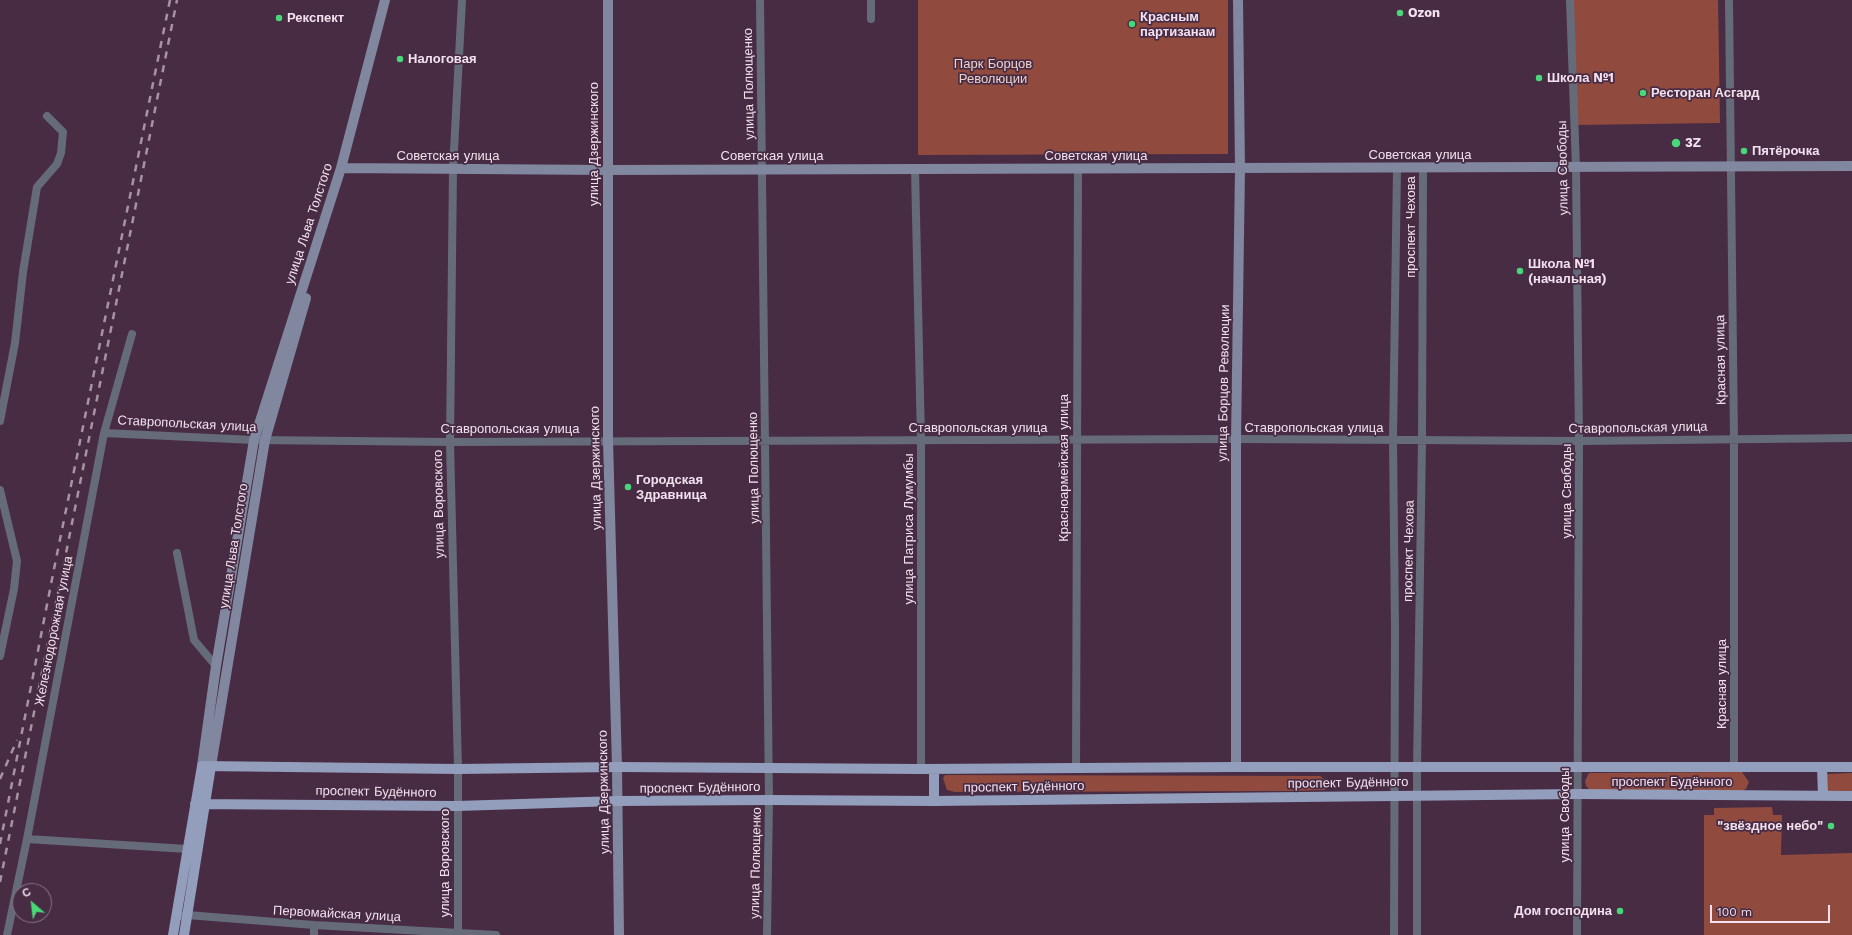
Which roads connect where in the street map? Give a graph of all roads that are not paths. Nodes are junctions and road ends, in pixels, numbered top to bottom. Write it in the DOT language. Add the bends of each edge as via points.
graph roads {
  1 [pos="385,0"];
  2 [pos="462,0"];
  3 [pos="608,0"];
  4 [pos="760,0"];
  5 [pos="871,0"];
  6 [pos="1238,0"];
  7 [pos="1570,0"];
  8 [pos="1729,0"];
  9 [pos="871,19"];
  10 [pos="47,116"];
  11 [pos="1730,165"];
  12 [pos="1852,166"];
  13 [pos="342,168"];
  14 [pos="1240,168"];
  15 [pos="1397,168"];
  16 [pos="1423,168"];
  17 [pos="1576,168"];
  18 [pos="453,169"];
  19 [pos="762,169"];
  20 [pos="915,169"];
  21 [pos="1078,169"];
  22 [pos="607,170"];
  23 [pos="132,334"];
  24 [pos="0,421"];
  25 [pos="104,433"];
  26 [pos="1852,438"];
  27 [pos="1236,439"];
  28 [pos="254,440"];
  29 [pos="265,440"];
  30 [pos="921,440"];
  31 [pos="1076,440"];
  32 [pos="1393,440"];
  33 [pos="1734,440"];
  34 [pos="608,441"];
  35 [pos="1422,441"];
  36 [pos="1579,441"];
  37 [pos="450,442"];
  38 [pos="765,442"];
  39 [pos="0,490"];
  40 [pos="177,553"];
  41 [pos="0,656"];
  42 [pos="216,666"];
  43 [pos="206,766"];
  44 [pos="617,767"];
  45 [pos="1236,767"];
  46 [pos="1852,767"];
  47 [pos="769,768"];
  48 [pos="1076,768"];
  49 [pos="1395,768"];
  50 [pos="1417,768"];
  51 [pos="1577,768"];
  52 [pos="1734,768"];
  53 [pos="1822,768"];
  54 [pos="458,769"];
  55 [pos="921,769"];
  56 [pos="934,769"];
  57 [pos="1578,794"];
  58 [pos="1395,796"];
  59 [pos="1418,796"];
  60 [pos="1823,796"];
  61 [pos="1852,796"];
  62 [pos="769,800"];
  63 [pos="934,801"];
  64 [pos="617,802"];
  65 [pos="200,804"];
  66 [pos="457,806"];
  67 [pos="27,839"];
  68 [pos="187,849"];
  69 [pos="187,915"];
  70 [pos="176,916"];
  71 [pos="314,925"];
  72 [pos="458,934"];
  73 [pos="7,935"];
  74 [pos="173,935"];
  75 [pos="184,935"];
  76 [pos="314,935"];
  77 [pos="496,935"];
  78 [pos="619,935"];
  79 [pos="767,935"];
  80 [pos="1394,935"];
  81 [pos="1417,935"];
  82 [pos="1577,935"];
  1 -- 13 [label="street, улица Льва Толстого"];
  2 -- 18 [label="street, улица Воровского"];
  3 -- 22 [label="street, улица Дзержинского"];
  4 -- 19 [label="street, улица Полющенко"];
  5 -- 9 [label="street"];
  6 -- 14 [label="street, улица Борцов Революции"];
  7 -- 17 [label="street, улица Свободы"];
  8 -- 11 [label="street, Красная улица"];
  10 -- 24 [label="street" via="63,132 61,153 57,164 37,187 15,343"];
  11 -- 12 [label="street, Советская улица"];
  11 -- 17 [label="street, Советская улица"];
  11 -- 33 [label="street, Красная улица"];
  13 -- 18 [label="street, Советская улица"];
  13 -- 28 [label="street, улица Льва Толстого"];
  13 -- 29 [label="street, улица Льва Толстого"];
  14 -- 15 [label="street, Советская улица"];
  14 -- 21 [label="street, Советская улица"];
  14 -- 27 [label="street, улица Борцов Революции"];
  15 -- 16 [label="street, Советская улица"];
  15 -- 32 [label="street, проспект Чехова"];
  16 -- 17 [label="street, Советская улица"];
  16 -- 35 [label="street, проспект Чехова"];
  17 -- 36 [label="street, улица Свободы"];
  18 -- 22 [label="street, Советская улица"];
  18 -- 37 [label="street, улица Воровского"];
  19 -- 20 [label="street, Советская улица"];
  19 -- 22 [label="street, Советская улица"];
  19 -- 38 [label="street, улица Полющенко"];
  20 -- 21 [label="street, Советская улица"];
  20 -- 30 [label="street, улица Патриса Лумумбы"];
  21 -- 31 [label="street, Красноармейская улица"];
  22 -- 34 [label="street, улица Дзержинского"];
  23 -- 25 [label="street, Железнодорожная улица"];
  25 -- 28 [label="street, Ставропольская улица"];
  25 -- 67 [label="street, Железнодорожная улица"];
  26 -- 33 [label="street, Ставропольская улица"];
  27 -- 31 [label="street, Ставропольская улица"];
  27 -- 32 [label="street, Ставропольская улица"];
  27 -- 45 [label="street, улица Борцов Революции"];
  28 -- 29 [label="street, Ставропольская улица"];
  28 -- 42 [label="street, улица Льва Толстого"];
  29 -- 37 [label="street, Ставропольская улица"];
  29 -- 43 [label="street, улица Льва Толстого"];
  30 -- 31 [label="street, Ставропольская улица"];
  30 -- 38 [label="street, Ставропольская улица"];
  30 -- 55 [label="street, улица Патриса Лумумбы"];
  31 -- 48 [label="street, Красноармейская улица"];
  32 -- 35 [label="street, Ставропольская улица"];
  32 -- 49 [label="street, проспект Чехова"];
  33 -- 36 [label="street, Ставропольская улица"];
  33 -- 52 [label="street, Красная улица"];
  34 -- 37 [label="street, Ставропольская улица"];
  34 -- 38 [label="street, Ставропольская улица"];
  34 -- 44 [label="street, улица Дзержинского"];
  35 -- 36 [label="street, Ставропольская улица"];
  35 -- 50 [label="street, проспект Чехова"];
  36 -- 51 [label="street, улица Свободы"];
  37 -- 54 [label="street, улица Воровского"];
  38 -- 47 [label="street, улица Полющенко"];
  39 -- 41 [label="street" via="17,561"];
  40 -- 42 [label="street" via="194,640"];
  42 -- 43 [label="street, улица Льва Толстого"];
  43 -- 54 [label="main road, проспект Будённого"];
  43 -- 65 [label="main road, улица Льва Толстого"];
  44 -- 47 [label="main road, проспект Будённого"];
  44 -- 54 [label="main road, проспект Будённого"];
  44 -- 64 [label="street, улица Дзержинского"];
  45 -- 48 [label="main road, проспект Будённого"];
  45 -- 49 [label="main road, проспект Будённого"];
  46 -- 53 [label="main road, проспект Будённого"];
  47 -- 55 [label="main road, проспект Будённого"];
  47 -- 62 [label="street, улица Полющенко"];
  48 -- 56 [label="main road, проспект Будённого"];
  49 -- 50 [label="main road, проспект Будённого"];
  49 -- 58 [label="street, проспект Чехова"];
  50 -- 51 [label="main road, проспект Будённого"];
  50 -- 59 [label="street, проспект Чехова"];
  51 -- 52 [label="main road, проспект Будённого"];
  51 -- 57 [label="street, улица Свободы"];
  52 -- 53 [label="main road, проспект Будённого"];
  53 -- 60 [label="main road"];
  54 -- 66 [label="street, улица Воровского"];
  55 -- 56 [label="main road, проспект Будённого"];
  56 -- 63 [label="main road"];
  57 -- 59 [label="main road, проспект Будённого"];
  57 -- 60 [label="main road, проспект Будённого"];
  57 -- 82 [label="street, улица Свободы"];
  58 -- 59 [label="main road, проспект Будённого"];
  58 -- 63 [label="main road, проспект Будённого"];
  58 -- 80 [label="street, проспект Чехова"];
  59 -- 81 [label="street, проспект Чехова"];
  60 -- 61 [label="main road, проспект Будённого"];
  62 -- 63 [label="main road, проспект Будённого"];
  62 -- 64 [label="main road, проспект Будённого"];
  62 -- 79 [label="street, улица Полющенко"];
  64 -- 66 [label="main road, проспект Будённого"];
  64 -- 78 [label="street, улица Дзержинского"];
  65 -- 66 [label="main road, проспект Будённого"];
  65 -- 68 [label="main road, улица Льва Толстого"];
  65 -- 69 [label="main road, улица Льва Толстого"];
  66 -- 72 [label="street, улица Воровского"];
  67 -- 68 [label="street"];
  67 -- 73 [label="street, Железнодорожная улица"];
  68 -- 70 [label="main road, улица Льва Толстого"];
  69 -- 70 [label="street, Первомайская улица"];
  69 -- 71 [label="street, Первомайская улица"];
  69 -- 75 [label="main road, улица Льва Толстого"];
  70 -- 74 [label="main road, улица Льва Толстого"];
  71 -- 72 [label="street, Первомайская улица"];
  71 -- 76 [label="street"];
  72 -- 77 [label="street, Первомайская улица"];
}
